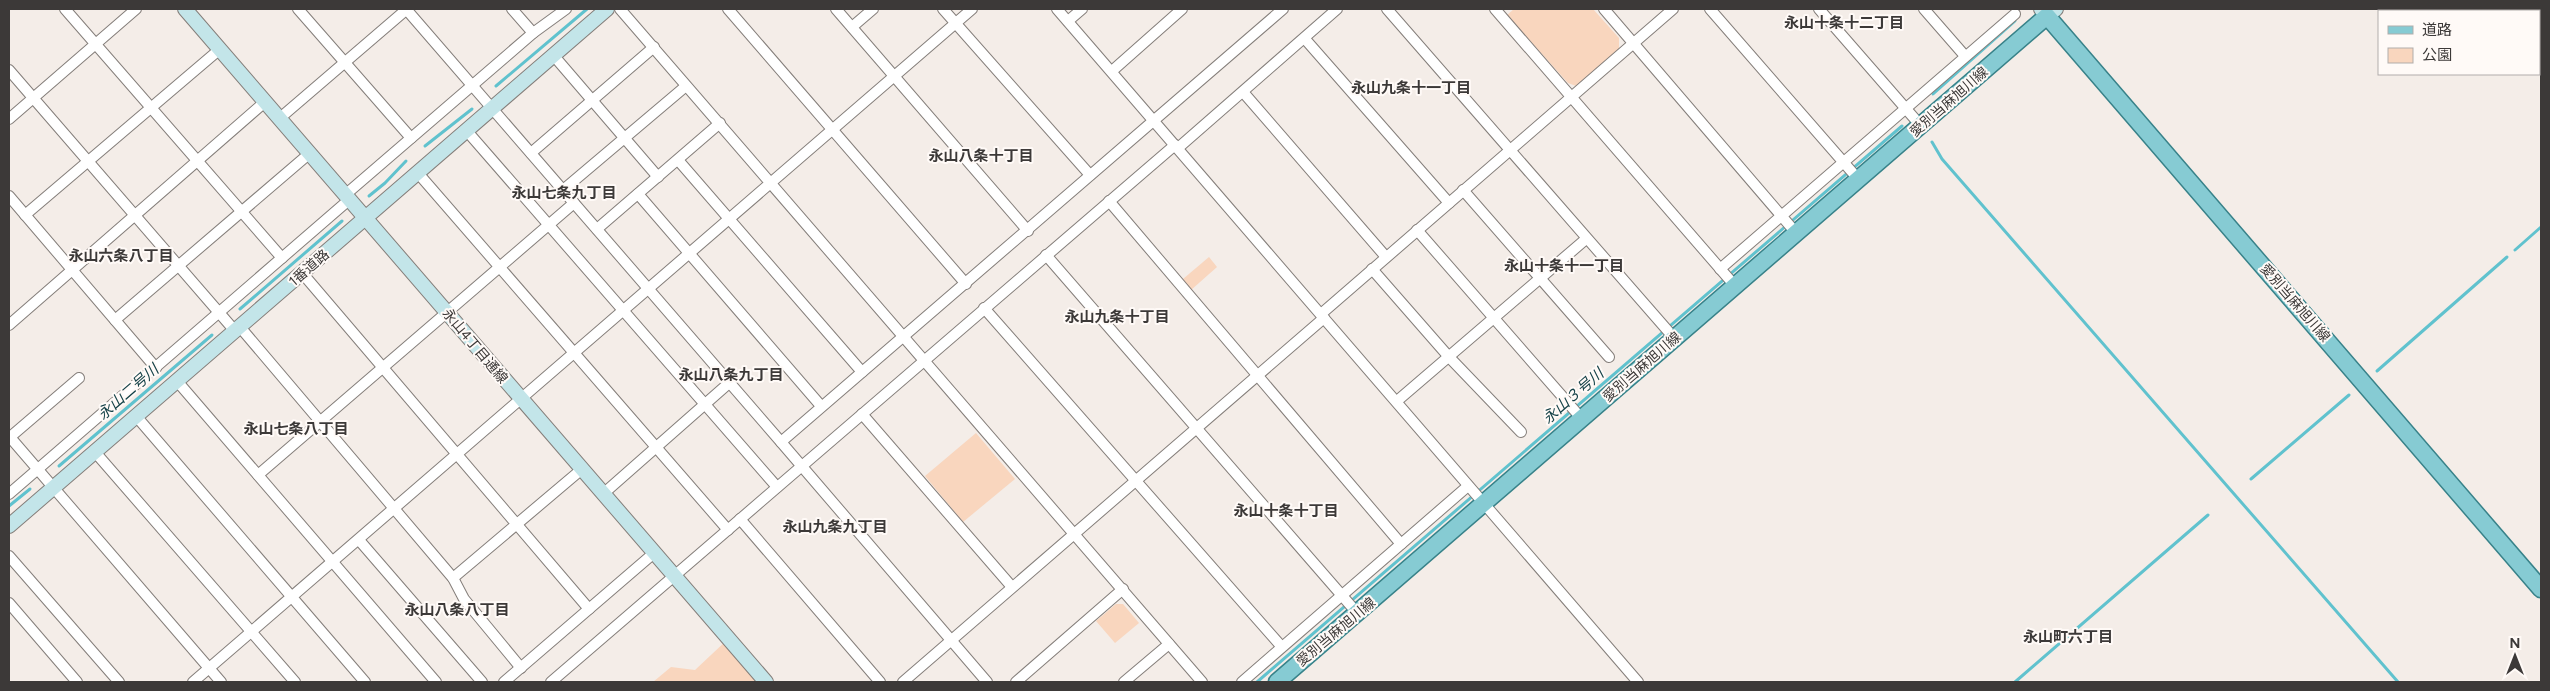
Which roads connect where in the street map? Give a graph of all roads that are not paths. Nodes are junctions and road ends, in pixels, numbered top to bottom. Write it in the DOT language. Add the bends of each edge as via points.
graph roads {
  1 [pos="66,9"];
  2 [pos="136,9"];
  3 [pos="185,9"];
  4 [pos="298,9"];
  5 [pos="406,9"];
  6 [pos="512,9"];
  7 [pos="566,9"];
  8 [pos="607,9"];
  9 [pos="620,9"];
  10 [pos="728,9"];
  11 [pos="836,9"];
  12 [pos="873,9"];
  13 [pos="942,9"];
  14 [pos="972,9"];
  15 [pos="1057,9"];
  16 [pos="1082,9"];
  17 [pos="1182,9"];
  18 [pos="1337,9"];
  19 [pos="1387,9"];
  20 [pos="1495,9"];
  21 [pos="1604,9"];
  22 [pos="1674,9"];
  23 [pos="1710,9"];
  24 [pos="1819,9"];
  25 [pos="1924,9"];
  26 [pos="1278,10"];
  27 [pos="2048,11"];
  28 [pos="2015,14"];
  29 [pos="1068,21"];
  30 [pos="955,23"];
  31 [pos="852,27"];
  32 [pos="533,33"];
  33 [pos="1305,39"];
  34 [pos="1634,43"];
  35 [pos="96,44"];
  36 [pos="654,47"];
  37 [pos="220,49"];
  38 [pos="554,56"];
  39 [pos="1965,56"];
  40 [pos="345,62"];
  41 [pos="9,70"];
  42 [pos="1112,71"];
  43 [pos="894,74"];
  44 [pos="686,86"];
  45 [pos="473,87"];
  46 [pos="1243,92"];
  47 [pos="1572,97"];
  48 [pos="33,98"];
  49 [pos="593,100"];
  50 [pos="266,102"];
  51 [pos="151,108"];
  52 [pos="493,109"];
  53 [pos="1906,109"];
  54 [pos="280,118"];
  55 [pos="9,119"];
  56 [pos="1154,121"];
  57 [pos="720,123"];
  58 [pos="1921,126"];
  59 [pos="466,130"];
  60 [pos="832,130"];
  61 [pos="411,138"];
  62 [pos="625,138"];
  63 [pos="1176,146"];
  64 [pos="1510,150"];
  65 [pos="310,153"];
  66 [pos="531,153"];
  67 [pos="197,160"];
  68 [pos="678,160"];
  69 [pos="88,162"];
  70 [pos="1851,171"];
  71 [pos="417,172"];
  72 [pos="1090,175"];
  73 [pos="658,177"];
  74 [pos="770,182"];
  75 [pos="563,190"];
  76 [pos="1463,190"];
  77 [pos="638,194"];
  78 [pos="9,196"];
  79 [pos="347,197"];
  80 [pos="1109,201"];
  81 [pos="574,203"];
  82 [pos="1448,203"];
  83 [pos="242,211"];
  84 [pos="25,215"];
  85 [pos="134,215"];
  86 [pos="366,218"];
  87 [pos="730,218"];
  88 [pos="549,223"];
  89 [pos="1789,224"];
  90 [pos="597,230"];
  91 [pos="1418,230"];
  92 [pos="1028,231"];
  93 [pos="1586,239"];
  94 [pos="690,252"];
  95 [pos="1046,255"];
  96 [pos="1386,257"];
  97 [pos="282,258"];
  98 [pos="178,265"];
  99 [pos="499,266"];
  100 [pos="1372,269"];
  101 [pos="71,270"];
  102 [pos="303,274"];
  103 [pos="1728,278"];
  104 [pos="1540,280"];
  105 [pos="966,284"];
  106 [pos="648,289"];
  107 [pos="984,308"];
  108 [pos="624,310"];
  109 [pos="447,312"];
  110 [pos="219,313"];
  111 [pos="1323,316"];
  112 [pos="1495,318"];
  113 [pos="115,320"];
  114 [pos="10,322"];
  115 [pos="237,329"];
  116 [pos="1669,333"];
  117 [pos="904,337"];
  118 [pos="574,354"];
  119 [pos="1449,357"];
  120 [pos="1609,357"];
  121 [pos="924,361"];
  122 [pos="156,368"];
  123 [pos="381,368"];
  124 [pos="862,372"];
  125 [pos="1258,376"];
  126 [pos="80,378"];
  127 [pos="177,381"];
  128 [pos="730,383"];
  129 [pos="520,399"];
  130 [pos="1397,401"];
  131 [pos="706,405"];
  132 [pos="821,406"];
  133 [pos="1576,412"];
  134 [pos="862,414"];
  135 [pos="136,416"];
  136 [pos="319,422"];
  137 [pos="1197,427"];
  138 [pos="1521,432"];
  139 [pos="9,437"];
  140 [pos="781,442"];
  141 [pos="656,446"];
  142 [pos="95,452"];
  143 [pos="458,454"];
  144 [pos="802,467"];
  145 [pos="582,469"];
  146 [pos="38,470"];
  147 [pos="258,475"];
  148 [pos="1135,481"];
  149 [pos="1468,486"];
  150 [pos="777,487"];
  151 [pos="53,488"];
  152 [pos="9,494"];
  153 [pos="603,494"];
  154 [pos="1485,504"];
  155 [pos="394,508"];
  156 [pos="740,519"];
  157 [pos="517,524"];
  158 [pos="9,526"];
  159 [pos="728,530"];
  160 [pos="1074,534"];
  161 [pos="358,540"];
  162 [pos="1401,544"];
  163 [pos="654,553"];
  164 [pos="9,556"];
  165 [pos="332,562"];
  166 [pos="674,576"];
  167 [pos="453,578"];
  168 [pos="1012,587"];
  169 [pos="1123,589"];
  170 [pos="2541,589"];
  171 [pos="292,596"];
  172 [pos="9,603"];
  173 [pos="1349,604"];
  174 [pos="589,609"];
  175 [pos="252,631"];
  176 [pos="952,640"];
  177 [pos="1169,644"];
  178 [pos="1281,646"];
  179 [pos="521,668"];
  180 [pos="209,669"];
  181 [pos="77,682"];
  182 [pos="119,682"];
  183 [pos="193,682"];
  184 [pos="221,682"];
  185 [pos="295,682"];
  186 [pos="365,682"];
  187 [pos="436,682"];
  188 [pos="482,682"];
  189 [pos="504,682"];
  190 [pos="551,682"];
  191 [pos="766,682"];
  192 [pos="880,682"];
  193 [pos="903,682"];
  194 [pos="987,682"];
  195 [pos="1016,682"];
  196 [pos="1124,682"];
  197 [pos="1202,682"];
  198 [pos="1242,682"];
  199 [pos="1277,682"];
  200 [pos="1638,682"];
  1 -- 35 [label="street"];
  2 -- 35 [label="street"];
  3 -- 37 [label="street, 永山4丁目通線"];
  4 -- 40 [label="street"];
  5 -- 40 [label="street"];
  5 -- 45 [label="street"];
  6 -- 32 [label="street"];
  7 -- 32 [label="street"];
  8 -- 38 [label="street, 1番道路"];
  9 -- 36 [label="street"];
  10 -- 60 [label="street"];
  11 -- 31 [label="street"];
  12 -- 31 [label="street"];
  13 -- 30 [label="street"];
  14 -- 30 [label="street"];
  15 -- 29 [label="street"];
  16 -- 29 [label="street"];
  17 -- 42 [label="street"];
  18 -- 33 [label="street"];
  19 -- 64 [label="street"];
  20 -- 47 [label="street"];
  21 -- 34 [label="street"];
  22 -- 34 [label="street"];
  23 -- 70 [label="street"];
  24 -- 53 [label="street"];
  25 -- 39 [label="street"];
  26 -- 56 [label="street"];
  27 -- 58 [label="main road, 愛別当麻旭川線"];
  27 -- 170 [label="main road, 愛別当麻旭川線"];
  28 -- 39 [label="street"];
  29 -- 42 [label="street"];
  30 -- 43 [label="street"];
  30 -- 72 [label="street"];
  31 -- 43 [label="street"];
  32 -- 45 [label="street"];
  33 -- 46 [label="street"];
  33 -- 82 [label="street"];
  34 -- 47 [label="street"];
  34 -- 89 [label="street"];
  35 -- 48 [label="street"];
  35 -- 51 [label="street"];
  36 -- 44 [label="street"];
  36 -- 49 [label="street"];
  37 -- 50 [label="street, 永山4丁目通線"];
  37 -- 51 [label="street"];
  38 -- 49 [label="street"];
  38 -- 52 [label="street, 1番道路"];
  39 -- 53 [label="street"];
  40 -- 54 [label="street"];
  40 -- 61 [label="street"];
  41 -- 48 [label="street"];
  42 -- 56 [label="street"];
  43 -- 60 [label="street"];
  43 -- 92 [label="street"];
  44 -- 57 [label="street"];
  44 -- 62 [label="street"];
  45 -- 52 [label="street"];
  45 -- 61 [label="street"];
  46 -- 63 [label="street"];
  46 -- 96 [label="street"];
  47 -- 64 [label="street"];
  47 -- 103 [label="street"];
  48 -- 55 [label="street"];
  48 -- 69 [label="street"];
  49 -- 62 [label="street"];
  49 -- 66 [label="street"];
  50 -- 54 [label="street, 永山4丁目通線"];
  50 -- 67 [label="street"];
  51 -- 67 [label="street"];
  51 -- 69 [label="street"];
  52 -- 59 [label="street, 1番道路"];
  52 -- 66 [label="street"];
  53 -- 58 [label="street"];
  53 -- 70 [label="street"];
  54 -- 65 [label="street, 永山4丁目通線"];
  56 -- 63 [label="street"];
  56 -- 72 [label="street"];
  57 -- 68 [label="street"];
  57 -- 74 [label="street"];
  58 -- 70 [label="main road, 愛別当麻旭川線"];
  59 -- 71 [label="street, 1番道路"];
  59 -- 88 [label="street"];
  60 -- 74 [label="street"];
  60 -- 105 [label="street"];
  61 -- 79 [label="street"];
  62 -- 73 [label="street"];
  62 -- 75 [label="street"];
  63 -- 80 [label="street"];
  63 -- 111 [label="street"];
  64 -- 76 [label="street"];
  64 -- 93 [label="street"];
  65 -- 79 [label="street, 永山4丁目通線"];
  65 -- 83 [label="street"];
  66 -- 75 [label="street"];
  67 -- 83 [label="street"];
  67 -- 85 [label="street"];
  68 -- 73 [label="street"];
  68 -- 87 [label="street"];
  69 -- 84 [label="street"];
  69 -- 85 [label="street"];
  70 -- 89 [label="main road, 愛別当麻旭川線"];
  70 -- 89 [label="street"];
  71 -- 86 [label="street, 1番道路"];
  71 -- 99 [label="street"];
  72 -- 92 [label="street"];
  73 -- 77 [label="street"];
  74 -- 87 [label="street"];
  74 -- 117 [label="street"];
  75 -- 81 [label="street"];
  76 -- 82 [label="street"];
  76 -- 104 [label="street"];
  77 -- 90 [label="street"];
  77 -- 94 [label="street"];
  78 -- 84 [label="street"];
  79 -- 86 [label="street, 永山4丁目通線"];
  79 -- 97 [label="street"];
  80 -- 95 [label="street"];
  80 -- 125 [label="street"];
  81 -- 88 [label="street"];
  81 -- 90 [label="street"];
  82 -- 91 [label="street"];
  83 -- 97 [label="street"];
  83 -- 98 [label="street"];
  84 -- 101 [label="street"];
  85 -- 98 [label="street"];
  85 -- 101 [label="street"];
  86 -- 102 [label="street, 1番道路"];
  86 -- 109 [label="street, 永山4丁目通線"];
  87 -- 94 [label="street"];
  87 -- 124 [label="street"];
  88 -- 99 [label="street"];
  88 -- 108 [label="street"];
  89 -- 103 [label="main road, 愛別当麻旭川線"];
  89 -- 103 [label="street"];
  90 -- 106 [label="street"];
  91 -- 96 [label="street"];
  91 -- 112 [label="street"];
  92 -- 105 [label="street"];
  93 -- 104 [label="street"];
  93 -- 116 [label="street"];
  94 -- 106 [label="street"];
  94 -- 132 [label="street"];
  95 -- 107 [label="street"];
  95 -- 137 [label="street"];
  96 -- 100 [label="street"];
  97 -- 110 [label="street"];
  98 -- 110 [label="street"];
  98 -- 113 [label="street"];
  99 -- 109 [label="street"];
  99 -- 118 [label="street"];
  100 -- 111 [label="street"];
  100 -- 119 [label="street"];
  101 -- 113 [label="street"];
  101 -- 114 [label="street"];
  102 -- 115 [label="street, 1番道路"];
  102 -- 123 [label="street"];
  103 -- 116 [label="main road, 愛別当麻旭川線"];
  104 -- 112 [label="street"];
  104 -- 120 [label="street"];
  105 -- 117 [label="street"];
  106 -- 108 [label="street"];
  106 -- 128 [label="street"];
  107 -- 121 [label="street"];
  107 -- 148 [label="street"];
  108 -- 118 [label="street"];
  108 -- 131 [label="street"];
  109 -- 123 [label="street"];
  109 -- 129 [label="street, 永山4丁目通線"];
  110 -- 115 [label="street"];
  110 -- 122 [label="street"];
  111 -- 125 [label="street"];
  111 -- 130 [label="street"];
  112 -- 119 [label="street"];
  112 -- 133 [label="street"];
  113 -- 122 [label="street"];
  115 -- 127 [label="street, 1番道路"];
  115 -- 136 [label="street"];
  116 -- 133 [label="main road, 愛別当麻旭川線"];
  117 -- 121 [label="street"];
  117 -- 124 [label="street"];
  118 -- 129 [label="street"];
  118 -- 141 [label="street"];
  119 -- 130 [label="street"];
  119 -- 138 [label="street"];
  121 -- 134 [label="street"];
  121 -- 160 [label="street"];
  122 -- 146 [label="street"];
  123 -- 136 [label="street"];
  123 -- 143 [label="street"];
  124 -- 132 [label="street"];
  125 -- 137 [label="street"];
  125 -- 162 [label="street"];
  126 -- 139 [label="street"];
  127 -- 135 [label="street, 1番道路"];
  127 -- 147 [label="street"];
  128 -- 131 [label="street"];
  128 -- 140 [label="street"];
  129 -- 143 [label="street"];
  129 -- 145 [label="street, 永山4丁目通線"];
  130 -- 149 [label="street"];
  131 -- 141 [label="street"];
  131 -- 150 [label="street"];
  132 -- 140 [label="street"];
  133 -- 154 [label="main road, 愛別当麻旭川線"];
  134 -- 144 [label="street"];
  134 -- 168 [label="street"];
  135 -- 142 [label="street, 1番道路"];
  135 -- 171 [label="street"];
  136 -- 147 [label="street"];
  136 -- 155 [label="street"];
  137 -- 148 [label="street"];
  137 -- 173 [label="street"];
  139 -- 146 [label="street"];
  140 -- 144 [label="street"];
  141 -- 153 [label="street"];
  141 -- 159 [label="street"];
  142 -- 151 [label="street, 1番道路"];
  142 -- 175 [label="street"];
  143 -- 155 [label="street"];
  143 -- 157 [label="street"];
  144 -- 150 [label="street"];
  144 -- 176 [label="street"];
  145 -- 153 [label="street, 永山4丁目通線"];
  145 -- 157 [label="street"];
  146 -- 151 [label="street"];
  146 -- 152 [label="street"];
  147 -- 165 [label="street"];
  148 -- 160 [label="street"];
  148 -- 178 [label="street"];
  149 -- 154 [label="street"];
  149 -- 162 [label="street"];
  150 -- 156 [label="street"];
  151 -- 158 [label="street, 1番道路"];
  151 -- 180 [label="street"];
  153 -- 163 [label="street, 永山4丁目通線"];
  154 -- 173 [label="main road, 愛別当麻旭川線"];
  154 -- 200 [label="street"];
  155 -- 161 [label="street"];
  155 -- 167 [label="street"];
  156 -- 159 [label="street"];
  156 -- 192 [label="street"];
  157 -- 167 [label="street"];
  157 -- 174 [label="street"];
  159 -- 166 [label="street"];
  160 -- 168 [label="street"];
  160 -- 169 [label="street"];
  161 -- 165 [label="street"];
  161 -- 188 [label="street"];
  162 -- 173 [label="street"];
  163 -- 166 [label="street, 永山4丁目通線"];
  163 -- 174 [label="street"];
  164 -- 182 [label="street"];
  165 -- 171 [label="street"];
  165 -- 187 [label="street"];
  166 -- 190 [label="street"];
  166 -- 191 [label="street, 永山4丁目通線"];
  167 -- 179 [label="street" via="464,599"];
  168 -- 176 [label="street"];
  169 -- 177 [label="street"];
  169 -- 195 [label="street"];
  171 -- 175 [label="street"];
  171 -- 186 [label="street"];
  172 -- 181 [label="street"];
  173 -- 178 [label="street"];
  173 -- 199 [label="main road, 愛別当麻旭川線"];
  174 -- 179 [label="street"];
  175 -- 180 [label="street"];
  175 -- 185 [label="street"];
  176 -- 193 [label="street"];
  176 -- 194 [label="street"];
  177 -- 196 [label="street"];
  177 -- 197 [label="street"];
  178 -- 198 [label="street"];
  179 -- 189 [label="street"];
  180 -- 183 [label="street"];
  180 -- 184 [label="street"];
}
